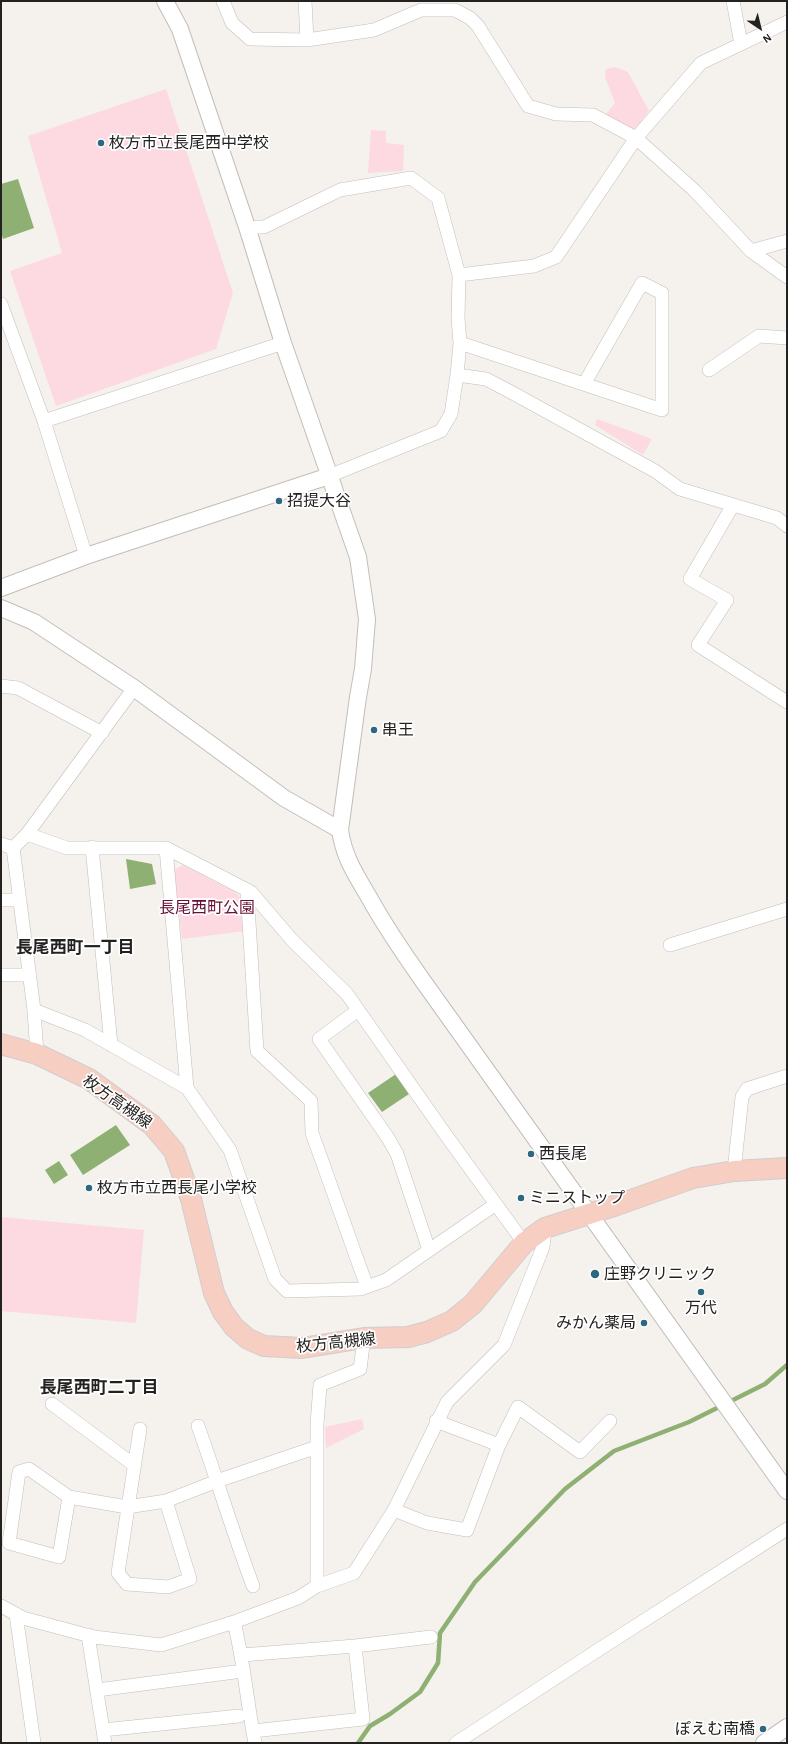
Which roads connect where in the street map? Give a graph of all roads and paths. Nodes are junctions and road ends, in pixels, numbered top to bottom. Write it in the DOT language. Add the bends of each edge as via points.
graph roads {
  1 [pos="165,1"];
  2 [pos="223,1"];
  3 [pos="305,1"];
  4 [pos="733,1"];
  5 [pos="787,22"];
  6 [pos="308,40"];
  7 [pos="742,44"];
  8 [pos="636,138"];
  9 [pos="248,230"];
  10 [pos="787,241"];
  11 [pos="751,251"];
  12 [pos="460,275"];
  13 [pos="787,277"];
  14 [pos="1,304"];
  15 [pos="787,338"];
  16 [pos="282,343"];
  17 [pos="460,343"];
  18 [pos="708,370"];
  19 [pos="457,375"];
  20 [pos="584,384"];
  21 [pos="44,421"];
  22 [pos="328,476"];
  23 [pos="732,504"];
  24 [pos="787,526"];
  25 [pos="86,556"];
  26 [pos="1,588"];
  27 [pos="1,608"];
  28 [pos="1,686"];
  29 [pos="134,688"];
  30 [pos="787,702"];
  31 [pos="102,733"];
  32 [pos="340,830"];
  33 [pos="27,834"];
  34 [pos="7,846"];
  35 [pos="92,847"];
  36 [pos="166,848"];
  37 [pos="247,890"];
  38 [pos="1,900"];
  39 [pos="20,900"];
  40 [pos="787,909"];
  41 [pos="670,945"];
  42 [pos="1,975"];
  43 [pos="30,975"];
  44 [pos="34,1010"];
  45 [pos="358,1010"];
  46 [pos="1,1044"];
  47 [pos="111,1045"];
  48 [pos="37,1054"];
  49 [pos="787,1076"];
  50 [pos="186,1088"];
  51 [pos="787,1168"];
  52 [pos="734,1171"];
  53 [pos="496,1204"];
  54 [pos="588,1213"];
  55 [pos="545,1228"];
  56 [pos="524,1242"];
  57 [pos="429,1250"];
  58 [pos="367,1287"];
  59 [pos="364,1338"];
  60 [pos="52,1404"];
  61 [pos="436,1420"];
  62 [pos="610,1421"];
  63 [pos="198,1426"];
  64 [pos="140,1429"];
  65 [pos="499,1445"];
  66 [pos="317,1447"];
  67 [pos="134,1465"];
  68 [pos="218,1481"];
  69 [pos="787,1491"];
  70 [pos="69,1497"];
  71 [pos="166,1501"];
  72 [pos="127,1507"];
  73 [pos="394,1510"];
  74 [pos="787,1529"];
  75 [pos="253,1586"];
  76 [pos="317,1586"];
  77 [pos="1,1606"];
  78 [pos="16,1614"];
  79 [pos="234,1622"];
  80 [pos="88,1636"];
  81 [pos="431,1637"];
  82 [pos="355,1646"];
  83 [pos="242,1655"];
  84 [pos="235,1672"];
  85 [pos="96,1690"];
  86 [pos="239,1716"];
  87 [pos="787,1727"];
  88 [pos="104,1737"];
  89 [pos="254,1737"];
  90 [pos="34,1743"];
  91 [pos="456,1743"];
  92 [pos="764,1743"];
  1 -- 9 [label="street" via="180,30"];
  2 -- 6 [label="street" via="232,23 250,39"];
  3 -- 6 [label="street"];
  4 -- 7 [label="street"];
  5 -- 7 [label="street"];
  6 -- 8 [label="street" via="374,30 421,10 454,10 470,18 478,26 528,106 556,114 593,115"];
  7 -- 8 [label="street" via="701,63"];
  8 -- 11 [label="street" via="695,191"];
  8 -- 12 [label="street" via="556,257 534,266"];
  9 -- 12 [label="street" via="264,227 340,190 411,178 438,198"];
  9 -- 16 [label="street"];
  10 -- 11 [label="street"];
  11 -- 13 [label="street"];
  12 -- 17 [label="street"];
  14 -- 21 [label="street"];
  15 -- 18 [label="street" via="759,336"];
  16 -- 21 [label="street"];
  16 -- 22 [label="street"];
  17 -- 19 [label="street"];
  17 -- 20 [label="street"];
  19 -- 22 [label="street" via="451,414 441,431"];
  19 -- 23 [label="street" via="486,379 655,471 680,489"];
  20 -- 20 [label="street" via="662,410 662,293 642,283"];
  21 -- 25 [label="street"];
  22 -- 25 [label="street"];
  22 -- 32 [label="street" via="358,557 368,619"];
  23 -- 24 [label="street" via="777,518"];
  23 -- 30 [label="street" via="690,579 727,600 698,645"];
  25 -- 26 [label="street"];
  27 -- 29 [label="street" via="34,622"];
  28 -- 31 [label="street" via="18,688"];
  29 -- 31 [label="street"];
  29 -- 32 [label="street" via="284,798"];
  31 -- 33 [label="street"];
  32 -- 54 [label="street" via="342,847 350,866 385,927"];
  33 -- 34 [label="street"];
  33 -- 35 [label="street" via="67,848"];
  34 -- 39 [label="street"];
  35 -- 36 [label="street"];
  35 -- 47 [label="street"];
  36 -- 37 [label="street"];
  36 -- 50 [label="street"];
  37 -- 45 [label="street" via="292,940 347,994"];
  37 -- 58 [label="street" via="257,1051 311,1101 312,1133"];
  38 -- 39 [label="street"];
  39 -- 43 [label="street"];
  40 -- 41 [label="street"];
  42 -- 43 [label="street"];
  43 -- 44 [label="street"];
  44 -- 47 [label="street" via="85,1030"];
  44 -- 48 [label="street"];
  45 -- 53 [label="street"];
  45 -- 57 [label="street" via="319,1039 397,1154"];
  46 -- 48 [label="main road, 枚方高槻線"];
  47 -- 50 [label="street"];
  48 -- 59 [label="main road, 枚方高槻線" via="89,1080 152,1125 174,1151 191,1199 214,1293 223,1312 243,1335 264,1346 302,1348"];
  49 -- 52 [label="street" via="747,1089 742,1097"];
  50 -- 58 [label="street" via="230,1150 275,1279 287,1292"];
  51 -- 52 [label="main road, 枚方高槻線"];
  52 -- 54 [label="main road, 枚方高槻線" via="693,1178"];
  53 -- 56 [label="street"];
  53 -- 57 [label="street"];
  54 -- 55 [label="main road, 枚方高槻線"];
  54 -- 69 [label="street"];
  55 -- 56 [label="main road, 枚方高槻線"];
  55 -- 61 [label="street" via="543,1247 504,1345 447,1402"];
  56 -- 59 [label="main road, 枚方高槻線" via="472,1304 452,1321 408,1337"];
  57 -- 58 [label="street" via="386,1280"];
  59 -- 66 [label="street" via="360,1369 320,1385"];
  60 -- 67 [label="street"];
  61 -- 65 [label="street"];
  61 -- 73 [label="street"];
  62 -- 65 [label="street" via="580,1452 518,1407"];
  63 -- 68 [label="street"];
  64 -- 67 [label="street"];
  65 -- 73 [label="street" via="467,1530 427,1523"];
  66 -- 68 [label="street"];
  66 -- 76 [label="street"];
  67 -- 72 [label="street"];
  68 -- 71 [label="street"];
  68 -- 75 [label="street" via="235,1540"];
  70 -- 70 [label="street" via="30,1469 19,1472 9,1543 58,1557"];
  70 -- 72 [label="street"];
  71 -- 72 [label="street"];
  71 -- 72 [label="street" via="190,1579 168,1587 127,1584 118,1573"];
  73 -- 76 [label="street" via="354,1573"];
  74 -- 91 [label="street"];
  76 -- 79 [label="street" via="298,1598"];
  77 -- 78 [label="street"];
  78 -- 80 [label="street"];
  78 -- 90 [label="street"];
  79 -- 80 [label="street" via="161,1645"];
  79 -- 83 [label="street"];
  80 -- 85 [label="street"];
  81 -- 82 [label="street"];
  82 -- 83 [label="street"];
  82 -- 89 [label="street" via="363,1719"];
  83 -- 89 [label="street"];
  84 -- 85 [label="street"];
  85 -- 88 [label="street"];
  86 -- 88 [label="street"];
  87 -- 92 [label="street"];
}
